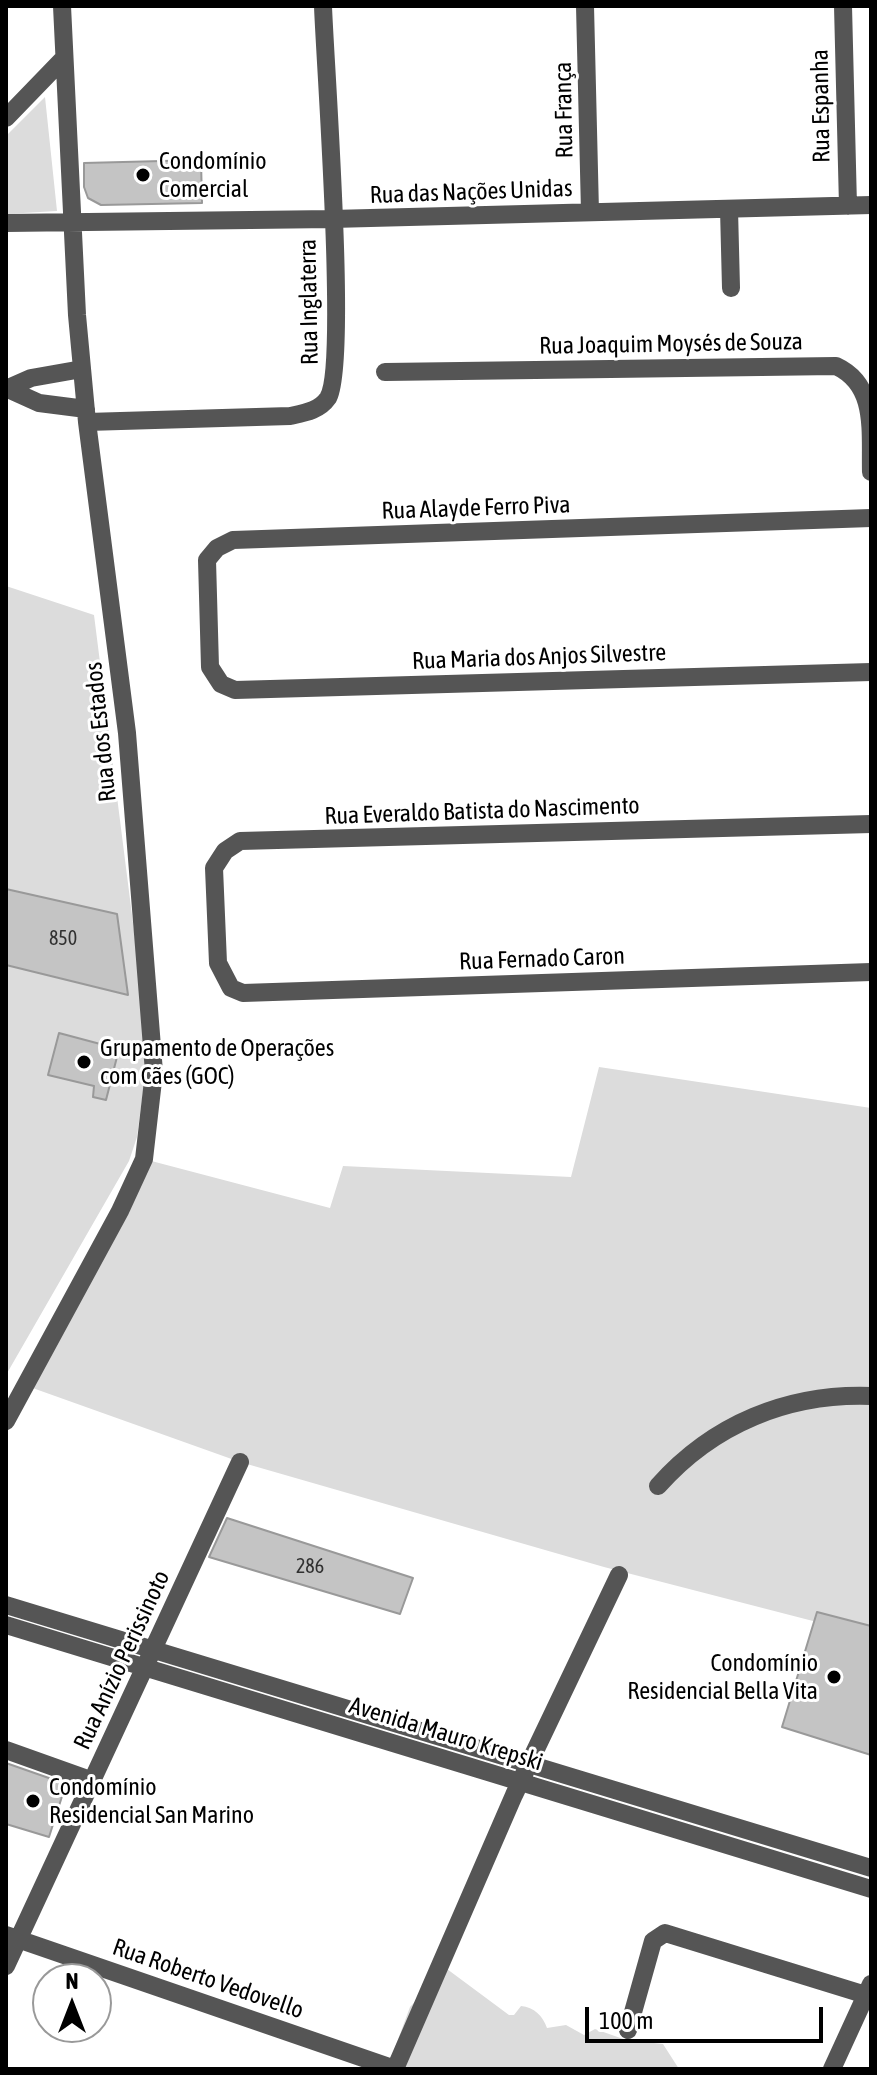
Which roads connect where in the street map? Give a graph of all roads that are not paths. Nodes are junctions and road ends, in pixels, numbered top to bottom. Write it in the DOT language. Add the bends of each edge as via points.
graph roads {
  1 [pos="62,6"];
  2 [pos="323,6"];
  3 [pos="585,6"];
  4 [pos="843,6"];
  5 [pos="64,58"];
  6 [pos="6,118"];
  7 [pos="871,205"];
  8 [pos="848,206"];
  9 [pos="729,209"];
  10 [pos="590,212"];
  11 [pos="332,219"];
  12 [pos="6,223"];
  13 [pos="71,223"];
  14 [pos="731,288"];
  15 [pos="82,369"];
  16 [pos="385,372"];
  17 [pos="7,389"];
  18 [pos="86,416"];
  19 [pos="871,472"];
  20 [pos="871,518"];
  21 [pos="871,672"];
  22 [pos="214,675"];
  23 [pos="871,824"];
  24 [pos="871,972"];
  25 [pos="222,975"];
  26 [pos="871,1396"];
  27 [pos="6,1421"];
  28 [pos="240,1462"];
  29 [pos="658,1486"];
  30 [pos="619,1575"];
  31 [pos="6,1605"];
  32 [pos="6,1625"];
  33 [pos="150,1657"];
  34 [pos="6,1750"];
  35 [pos="528,1764"];
  36 [pos="93,1781"];
  37 [pos="520,1782"];
  38 [pos="871,1868"];
  39 [pos="871,1889"];
  40 [pos="12,1937"];
  41 [pos="6,1966"];
  42 [pos="868,1990"];
  43 [pos="628,2030"];
  44 [pos="395,2069"];
  45 [pos="832,2069"];
  1 -- 5 [label="street, Rua dos Estados"];
  2 -- 11 [label="street, Rua Inglaterra"];
  3 -- 10 [label="street, Rua França"];
  4 -- 8 [label="street, Rua Espanha"];
  5 -- 6 [label="street"];
  5 -- 13 [label="street, Rua dos Estados"];
  7 -- 8 [label="street, Rua das Nações Unidas"];
  8 -- 9 [label="street, Rua das Nações Unidas"];
  9 -- 10 [label="street, Rua das Nações Unidas"];
  9 -- 14 [label="street"];
  10 -- 11 [label="street, Rua das Nações Unidas"];
  11 -- 13 [label="street, Rua das Nações Unidas"];
  11 -- 18 [label="street, Rua Inglaterra" via="334,379 327,399 315,410 290,416"];
  12 -- 13 [label="street, Rua das Nações Unidas"];
  13 -- 15 [label="street, Rua dos Estados"];
  15 -- 17 [label="street" via="31,378"];
  15 -- 18 [label="street, Rua dos Estados"];
  16 -- 19 [label="street, Rua Joaquim Moysés de Souza" via="836,366 864,386"];
  17 -- 18 [label="street"];
  18 -- 27 [label="street, Rua dos Estados" via="127,733 152,1028 152,1108 144,1159 120,1211"];
  20 -- 22 [label="street, Rua Alayde Ferro Piva" via="233,540 207,560"];
  21 -- 22 [label="street, Rua Maria dos Anjos Silvestre" via="235,690"];
  23 -- 25 [label="street, Rua Everaldo Batista do Nascimento" via="240,841 214,868"];
  24 -- 25 [label="street, Rua Fernado Caron" via="243,993 231,988"];
  26 -- 29 [label="street" via="803,1400 754,1415 702,1443"];
  28 -- 33 [label="street, Rua Anízio Perissinoto"];
  30 -- 35 [label="street"];
  31 -- 33 [label="street, Avenida Mauro Krepski"];
  32 -- 33 [label="street, Avenida Mauro Krepski"];
  33 -- 35 [label="street, Avenida Mauro Krepski"];
  33 -- 36 [label="street, Rua Anízio Perissinoto"];
  33 -- 37 [label="street, Avenida Mauro Krepski"];
  34 -- 36 [label="street"];
  35 -- 37 [label="street"];
  35 -- 38 [label="street, Avenida Mauro Krepski"];
  36 -- 40 [label="street, Rua Anízio Perissinoto"];
  37 -- 39 [label="street, Avenida Mauro Krepski"];
  37 -- 44 [label="street"];
  40 -- 41 [label="street, Rua Anízio Perissinoto"];
  40 -- 44 [label="street, Rua Roberto Vedovello"];
  42 -- 43 [label="street" via="665,1933 653,1941"];
  42 -- 45 [label="street"];
}
